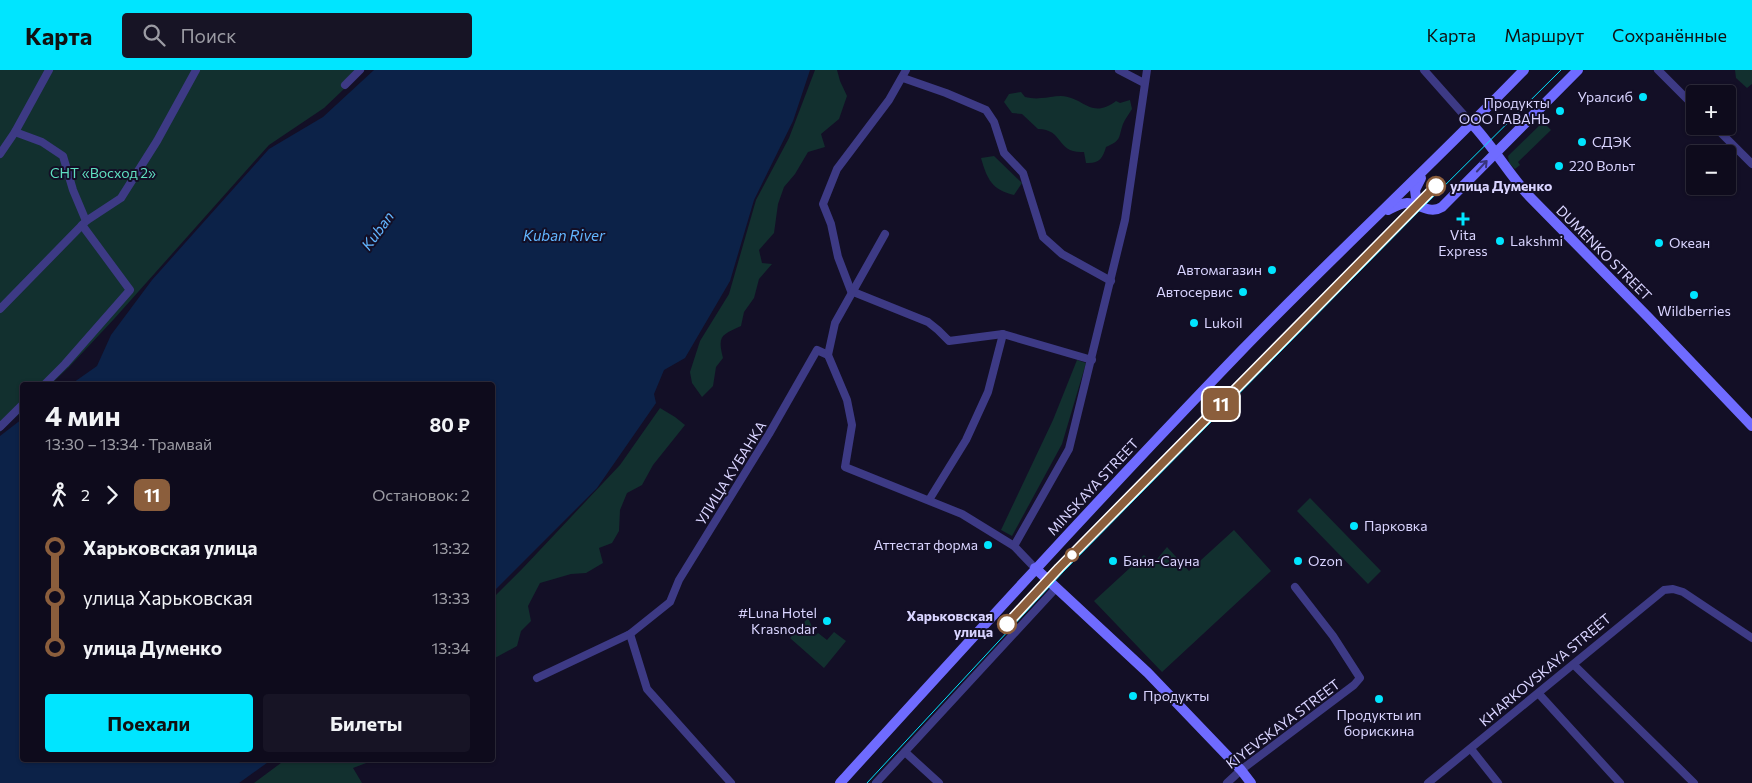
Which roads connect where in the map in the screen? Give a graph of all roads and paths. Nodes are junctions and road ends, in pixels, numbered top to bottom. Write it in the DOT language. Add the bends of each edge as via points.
graph roads {
  1 [pos="49,70"];
  2 [pos="196,70"];
  3 [pos="360,70"];
  4 [pos="906,70"];
  5 [pos="1119,70"];
  6 [pos="1147,70"];
  7 [pos="1424,70"];
  8 [pos="1524,70"];
  9 [pos="1578,70"];
  10 [pos="1658,70"];
  11 [pos="903,78"];
  12 [pos="1144,83"];
  13 [pos="345,85"];
  14 [pos="1686,98"];
  15 [pos="1471,124"];
  16 [pos="16,132"];
  17 [pos="1723,135"];
  18 [pos="1494,153"];
  19 [pos="0,154"];
  20 [pos="1752,164"];
  21 [pos="1430,166"];
  22 [pos="1417,205"];
  23 [pos="1375,219"];
  24 [pos="84,223"];
  25 [pos="885,234"];
  26 [pos="1111,281"];
  27 [pos="852,291"];
  28 [pos="0,309"];
  29 [pos="1003,334"];
  30 [pos="828,355"];
  31 [pos="1092,360"];
  32 [pos="47,382"];
  33 [pos="20,407"];
  34 [pos="1752,426"];
  35 [pos="0,427"];
  36 [pos="929,500"];
  37 [pos="1014,546"];
  38 [pos="1035,568"];
  39 [pos="1295,587"];
  40 [pos="1056,588"];
  41 [pos="630,634"];
  42 [pos="1752,638"];
  43 [pos="1574,665"];
  44 [pos="537,678"];
  45 [pos="1539,694"];
  46 [pos="1471,749"];
  47 [pos="905,752"];
  48 [pos="1241,770"];
  49 [pos="731,783"];
  50 [pos="840,783"];
  51 [pos="876,783"];
  52 [pos="939,783"];
  53 [pos="1227,783"];
  54 [pos="1251,783"];
  55 [pos="1428,783"];
  56 [pos="1498,783"];
  57 [pos="1620,783"];
  58 [pos="1694,783"];
  1 -- 16 [label="street"];
  2 -- 24 [label="street" via="121,198"];
  3 -- 13 [label="street"];
  4 -- 11 [label="street"];
  5 -- 12 [label="street"];
  6 -- 12 [label="street, MINSKAYA STREET"];
  7 -- 15 [label="street, DUMENKO STREET"];
  8 -- 15 [label="main road"];
  9 -- 18 [label="main road"];
  10 -- 14 [label="street"];
  11 -- 26 [label="street" via="986,110 994,122 1004,153 1023,173 1043,237 1062,254"];
  11 -- 27 [label="street" via="837,169 823,204 838,257"];
  12 -- 26 [label="street, MINSKAYA STREET" via="1124,220"];
  15 -- 18 [label="main road, DUMENKO STREET"];
  15 -- 21 [label="main road"];
  16 -- 19 [label="street"];
  16 -- 24 [label="street" via="42,142 63,156"];
  17 -- 20 [label="street"];
  22 -- 18 [label="main road, one-way" via="1431,210 1442,207"];
  18 -- 34 [label="main road, DUMENKO STREET" via="1528,196"];
  21 -- 22 [label="main road" via="1417,184"];
  21 -- 23 [label="main road"];
  22 -- 23 [label="main road" via="1404,203"];
  23 -- 38 [label="main road, MINSKAYA STREET" via="1244,348"];
  24 -- 28 [label="street"];
  24 -- 32 [label="street" via="130,290"];
  25 -- 27 [label="street"];
  26 -- 31 [label="street, MINSKAYA STREET"];
  27 -- 29 [label="street" via="928,322 949,342"];
  27 -- 30 [label="street" via="835,323"];
  29 -- 31 [label="street"];
  29 -- 36 [label="street" via="988,392 966,440"];
  30 -- 36 [label="street" via="847,400 852,425 846,466"];
  30 -- 41 [label="street, УЛИЦА КУБАНКА" via="817,350 679,580 670,602"];
  31 -- 37 [label="street, MINSKAYA STREET" via="1069,449"];
  33 -- 35 [label="street"];
  36 -- 37 [label="street" via="962,514"];
  37 -- 38 [label="street"];
  38 -- 40 [label="main road"];
  38 -- 50 [label="main road, MINSKAYA STREET"];
  39 -- 48 [label="street, KIYEVSKAYA STREET" via="1360,678"];
  40 -- 47 [label="street"];
  40 -- 48 [label="main road" via="1148,673"];
  41 -- 44 [label="street, УЛИЦА КУБАНКА"];
  41 -- 49 [label="street" via="647,689"];
  42 -- 43 [label="street, KHARKOVSKAYA STREET" via="1683,592 1664,590"];
  43 -- 45 [label="street, KHARKOVSKAYA STREET"];
  43 -- 58 [label="street"];
  45 -- 46 [label="street, KHARKOVSKAYA STREET"];
  45 -- 57 [label="street"];
  46 -- 55 [label="street, KHARKOVSKAYA STREET"];
  46 -- 56 [label="street"];
  47 -- 51 [label="street"];
  47 -- 52 [label="street"];
  48 -- 53 [label="street, KIYEVSKAYA STREET"];
  48 -- 54 [label="main road"];
}
